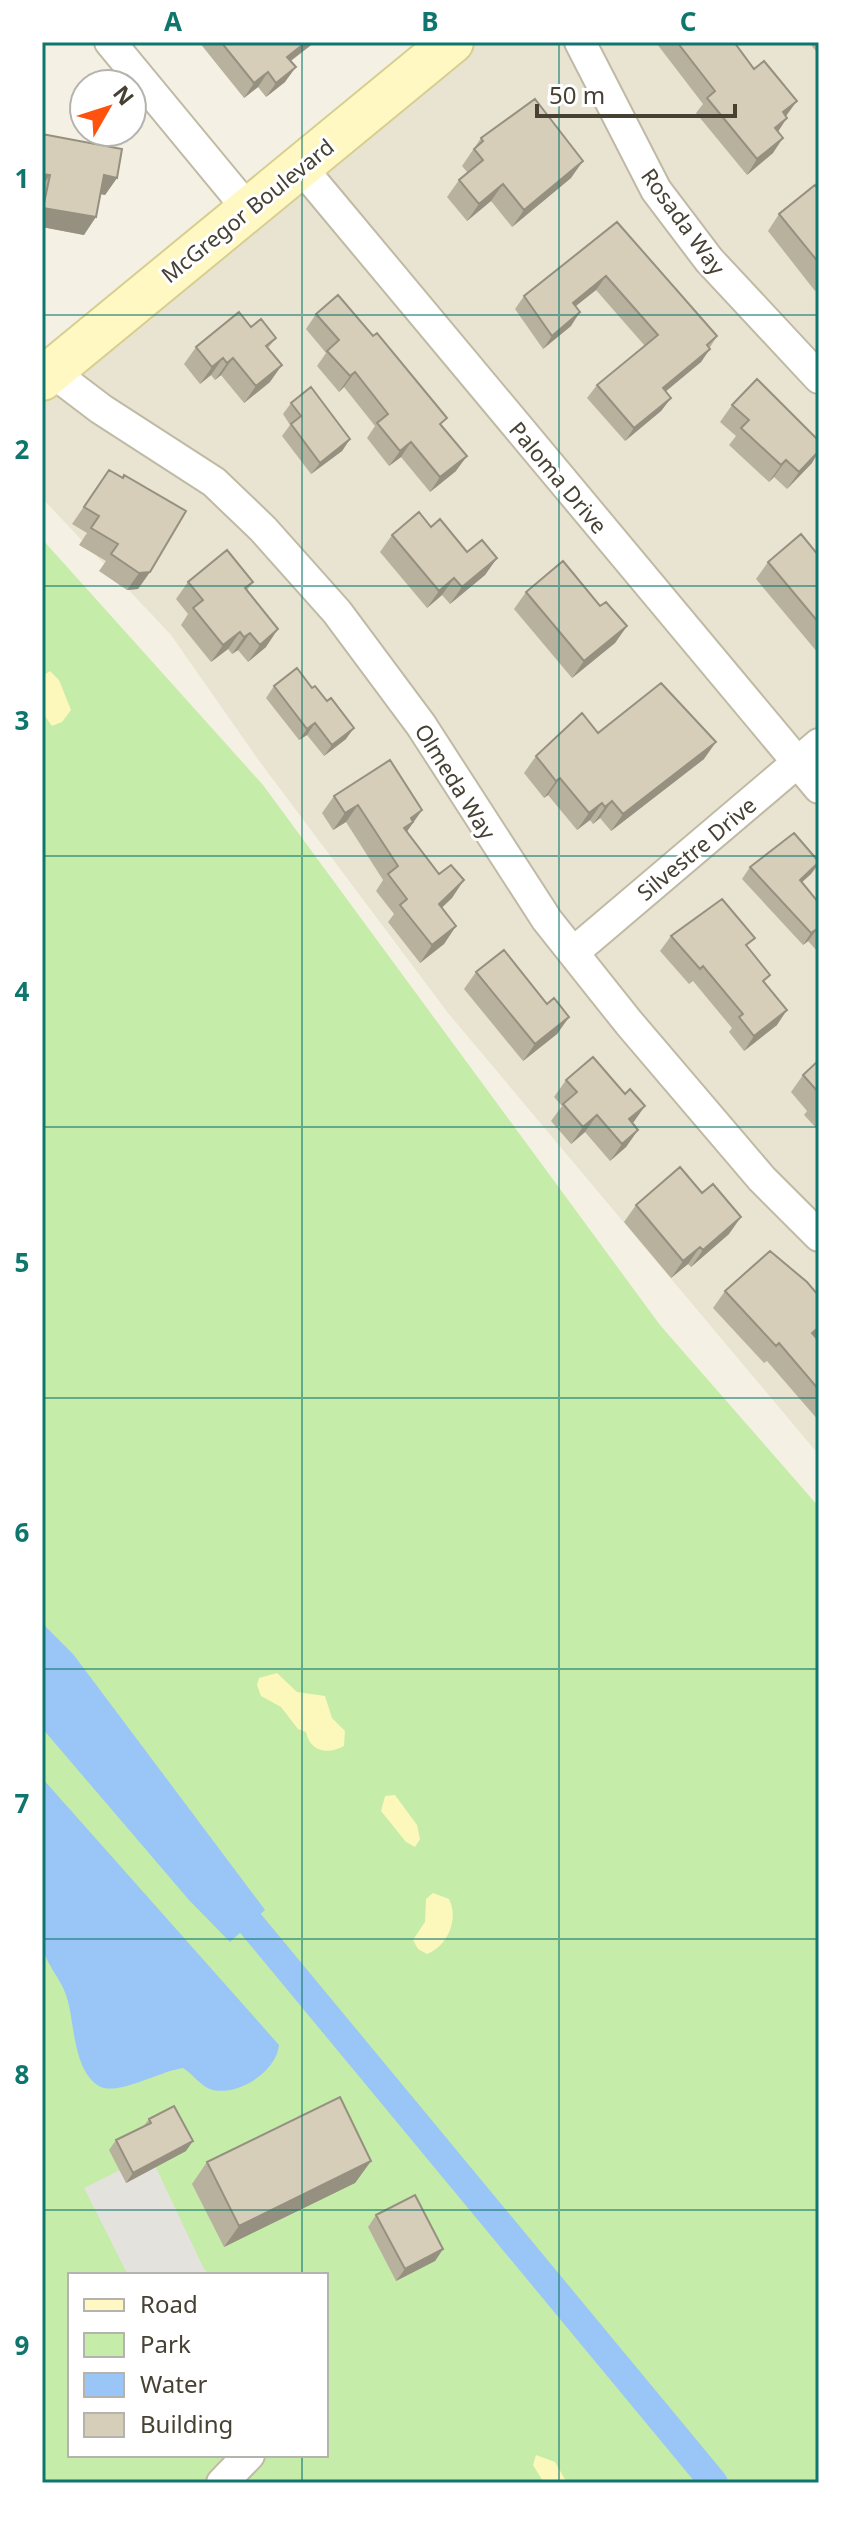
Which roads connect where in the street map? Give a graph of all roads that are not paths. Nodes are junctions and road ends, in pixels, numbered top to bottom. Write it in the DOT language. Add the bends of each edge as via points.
graph roads {
  1 [pos="110,42"];
  2 [pos="452,42"];
  3 [pos="580,42"];
  4 [pos="300,166"];
  5 [pos="247,208"];
  6 [pos="47,375"];
  7 [pos="819,378"];
  8 [pos="808,754"];
  9 [pos="819,788"];
  10 [pos="574,952"];
  11 [pos="819,1236"];
  12 [pos="247,2457"];
  13 [pos="222,2483"];
  1 -- 5 [label="street"];
  2 -- 4 [label="main road, McGregor Boulevard"];
  3 -- 7 [label="street, Rosada Way" via="656,190 709,260"];
  4 -- 5 [label="main road, McGregor Boulevard"];
  4 -- 8 [label="street, Paloma Drive"];
  5 -- 6 [label="main road, McGregor Boulevard"];
  6 -- 10 [label="street, Olmeda Way" via="214,482 263,529 337,612 421,725 516,876"];
  8 -- 9 [label="street, Paloma Drive"];
  8 -- 10 [label="street, Silvestre Drive"];
  10 -- 11 [label="street, Olmeda Way" via="762,1179"];
  12 -- 13 [label="street"];
}
